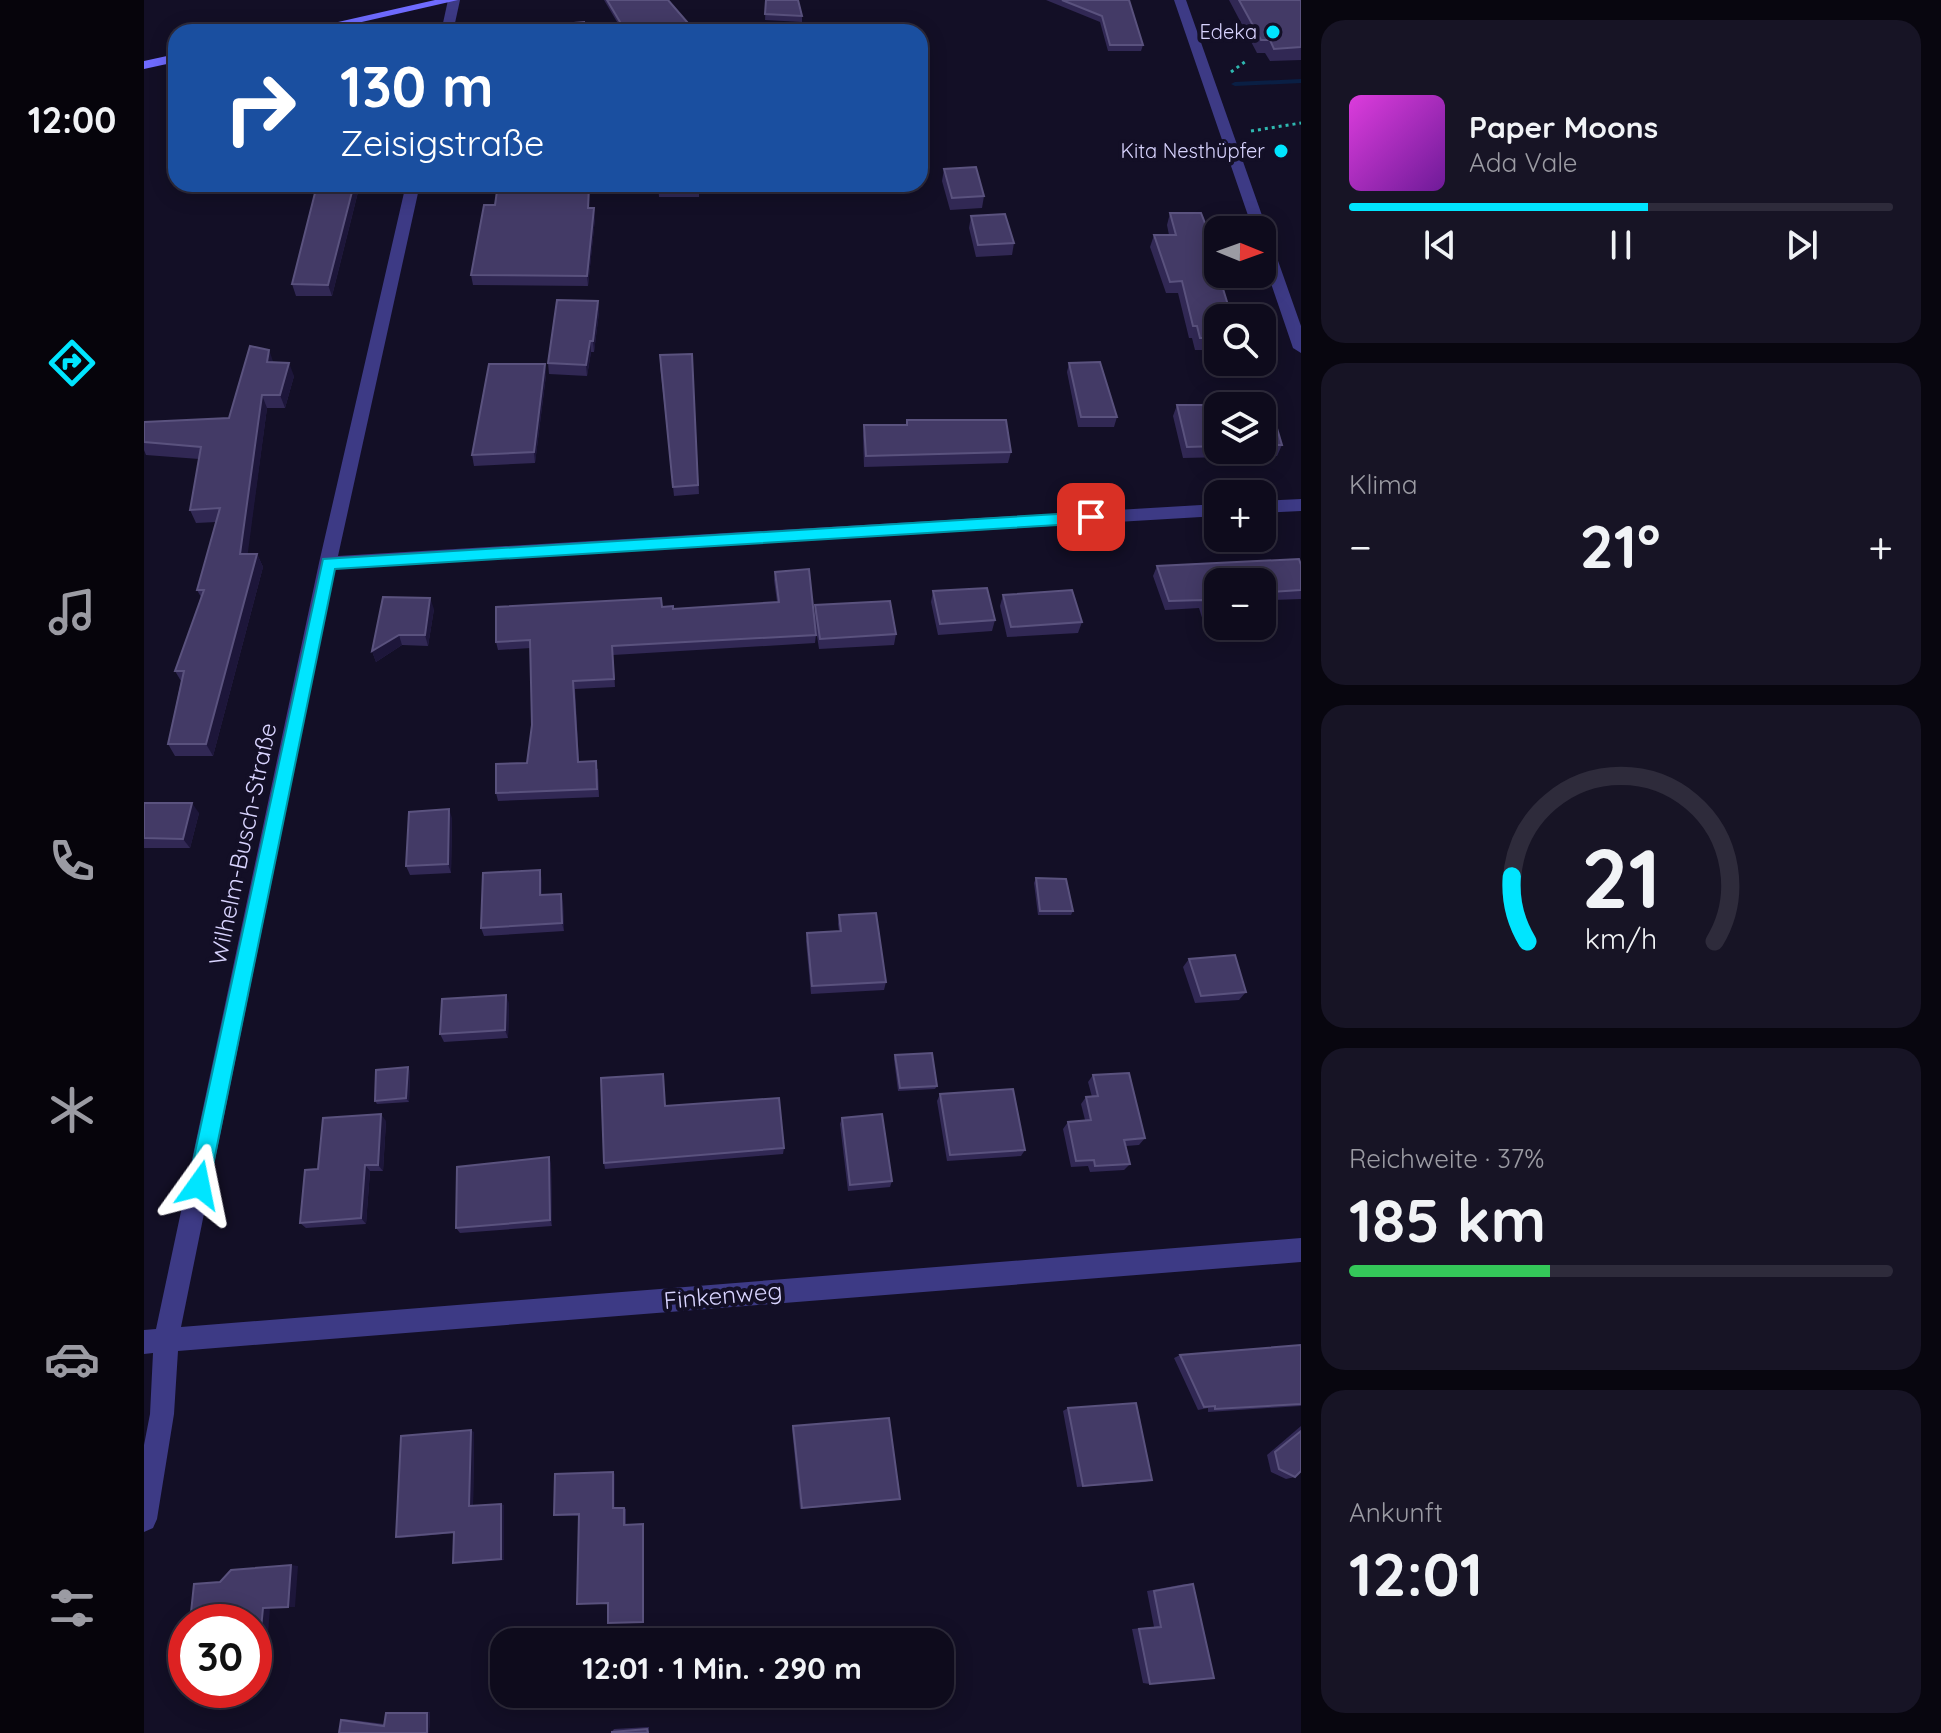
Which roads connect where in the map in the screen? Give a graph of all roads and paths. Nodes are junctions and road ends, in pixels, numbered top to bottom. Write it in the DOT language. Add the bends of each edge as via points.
graph roads {
  1 [pos="453,0"];
  2 [pos="1180,0"];
  3 [pos="338,24"];
  4 [pos="448,24"];
  5 [pos="168,60"];
  6 [pos="144,65"];
  7 [pos="1301,123"];
  8 [pos="1226,133"];
  9 [pos="411,192"];
  10 [pos="1255,216"];
  11 [pos="1276,276"];
  12 [pos="1301,348"];
  13 [pos="1301,505"];
  14 [pos="1276,506"];
  15 [pos="1204,511"];
  16 [pos="328,563"];
  17 [pos="1301,1250"];
  18 [pos="155,1341"];
  19 [pos="144,1519"];
  1 -- 3 [label="street"];
  1 -- 4 [label="street"];
  2 -- 8 [label="street"];
  5 -- 6 [label="street"];
  7 -- 8 [label="path"];
  8 -- 10 [label="street"];
  9 -- 16 [label="street, Wilhelm-Busch-Straße"];
  11 -- 12 [label="street"];
  13 -- 14 [label="street"];
  15 -- 16 [label="street"];
  16 -- 18 [label="street, Wilhelm-Busch-Straße"];
  17 -- 18 [label="street, Finkenweg"];
  18 -- 19 [label="street, Wilhelm-Busch-Straße" via="162,1414"];
}
